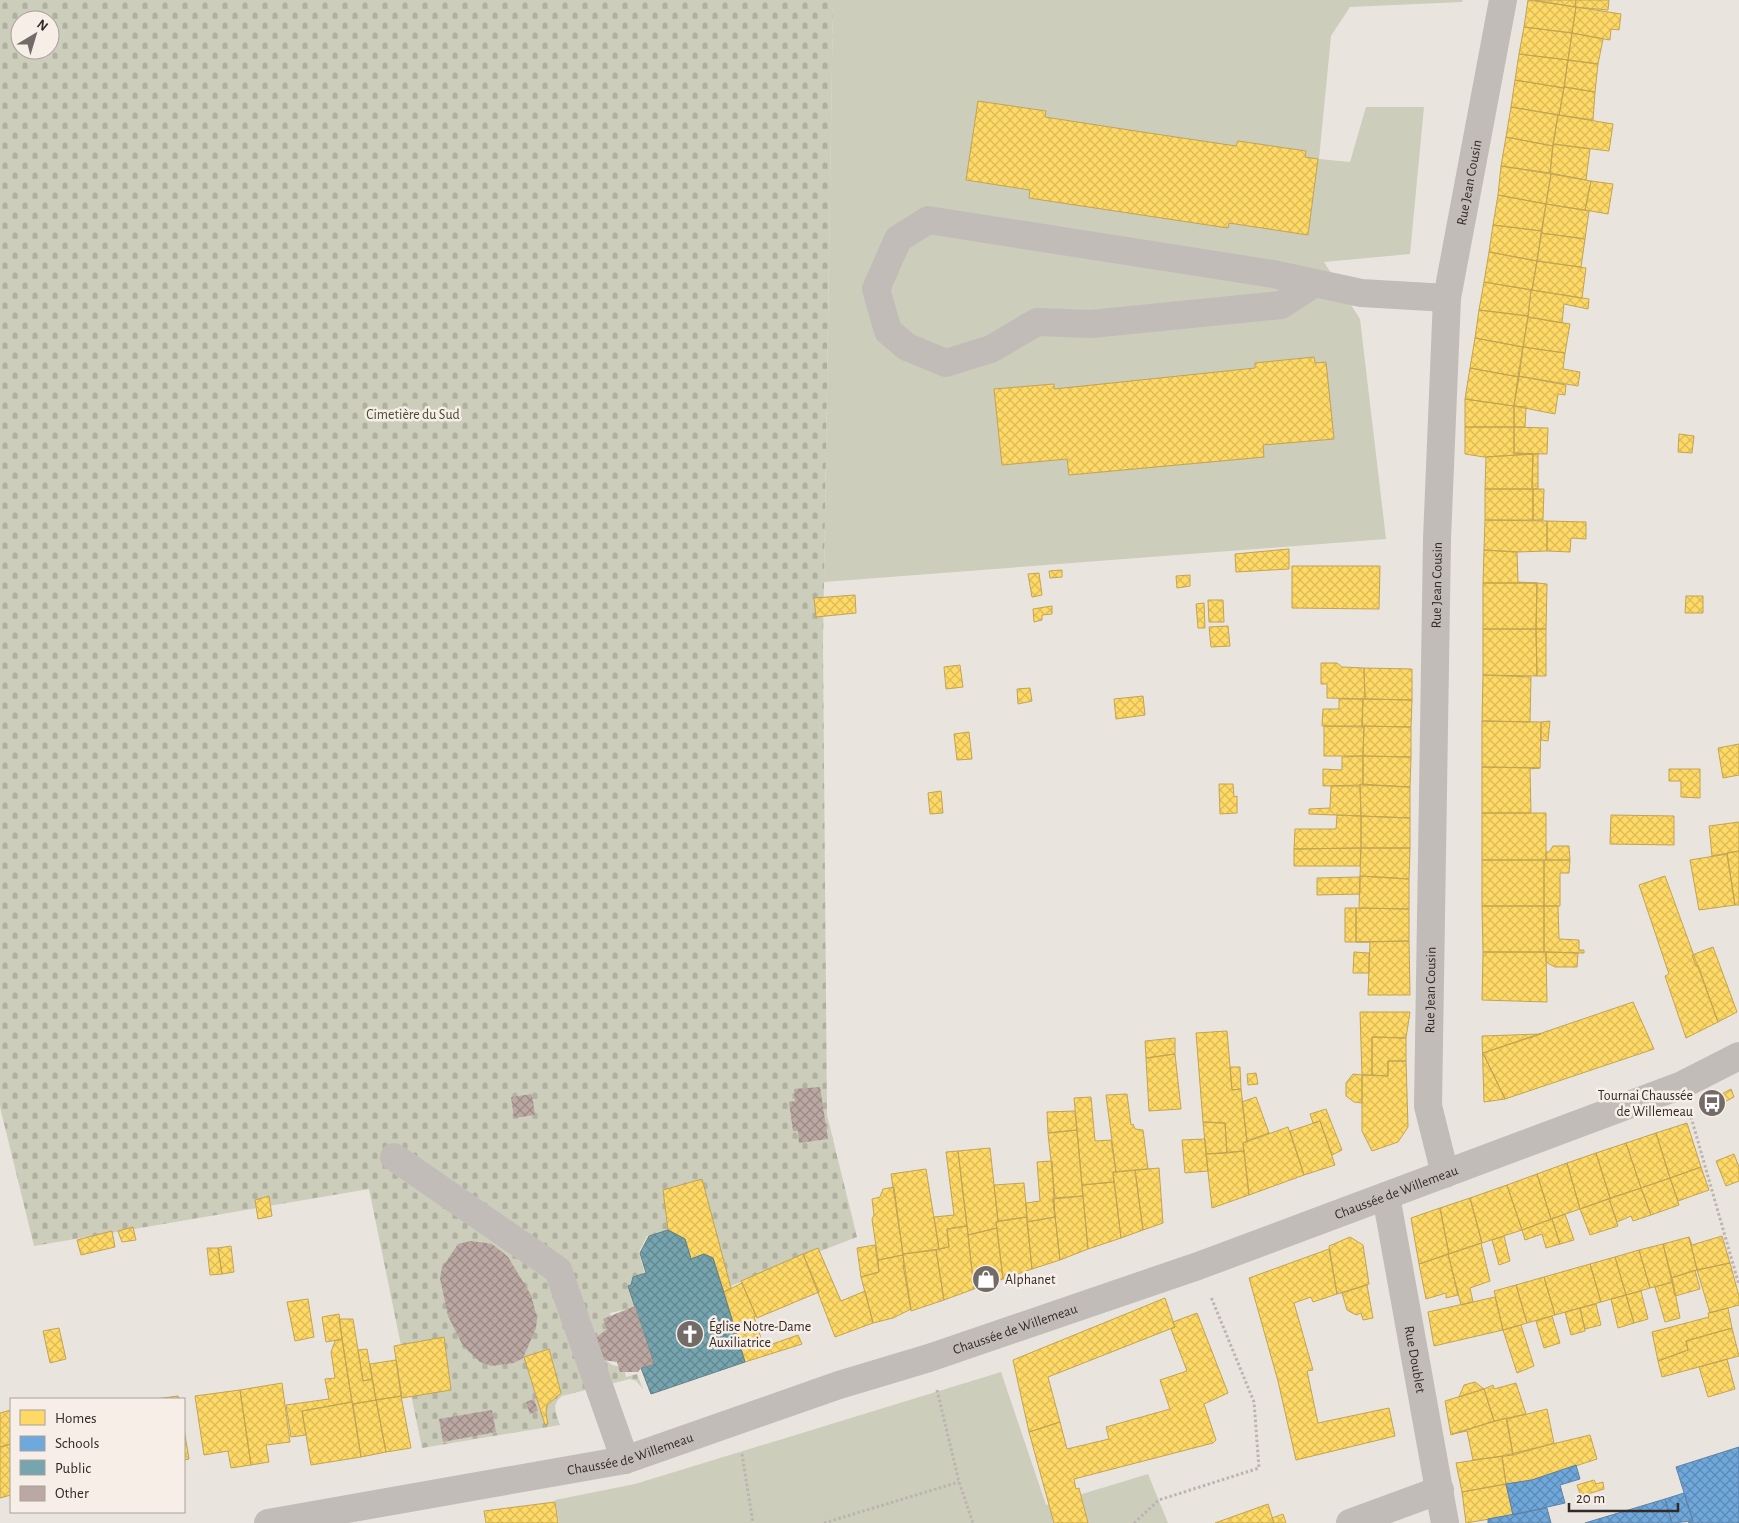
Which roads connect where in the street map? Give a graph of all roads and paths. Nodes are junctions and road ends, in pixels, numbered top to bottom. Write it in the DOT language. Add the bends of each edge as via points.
graph roads {
  1 [pos="1503,0"];
  2 [pos="1314,283"];
  3 [pos="1447,298"];
  4 [pos="1739,1056"];
  5 [pos="1682,1085"];
  6 [pos="394,1157"];
  7 [pos="1445,1174"];
  8 [pos="1386,1196"];
  9 [pos="1198,1266"];
  10 [pos="1739,1285"];
  11 [pos="929,1358"];
  12 [pos="738,1421"];
  13 [pos="625,1460"];
  14 [pos="959,1482"];
  15 [pos="1440,1490"];
  16 [pos="268,1523"];
  17 [pos="753,1523"];
  18 [pos="824,1523"];
  19 [pos="973,1523"];
  20 [pos="1134,1523"];
  21 [pos="1350,1523"];
  22 [pos="1445,1523"];
  1 -- 3 [label="street, Rue Jean Cousin"];
  2 -- 2 [label="street" via="928,220 898,239 876,289 888,331 907,347 946,363 991,349 1037,322 1091,324 1281,305"];
  2 -- 3 [label="street" via="1361,292"];
  3 -- 7 [label="street, Rue Jean Cousin" via="1437,538 1428,1106"];
  4 -- 5 [label="street, Chaussée de Willemeau"];
  5 -- 7 [label="street, Chaussée de Willemeau"];
  5 -- 10 [label="path"];
  6 -- 13 [label="street" via="558,1270"];
  7 -- 8 [label="street, Chaussée de Willemeau"];
  8 -- 9 [label="street, Chaussée de Willemeau"];
  8 -- 15 [label="street, Rue Doublet"];
  9 -- 11 [label="street, Chaussée de Willemeau"];
  9 -- 20 [label="path" via="1254,1402 1259,1468 1159,1500"];
  11 -- 12 [label="street, Chaussée de Willemeau" via="838,1385"];
  11 -- 14 [label="path"];
  12 -- 13 [label="street, Chaussée de Willemeau"];
  12 -- 17 [label="path"];
  13 -- 16 [label="street, Chaussée de Willemeau"];
  14 -- 18 [label="path"];
  14 -- 19 [label="path"];
  15 -- 21 [label="street"];
  15 -- 22 [label="street, Rue Doublet"];
}
